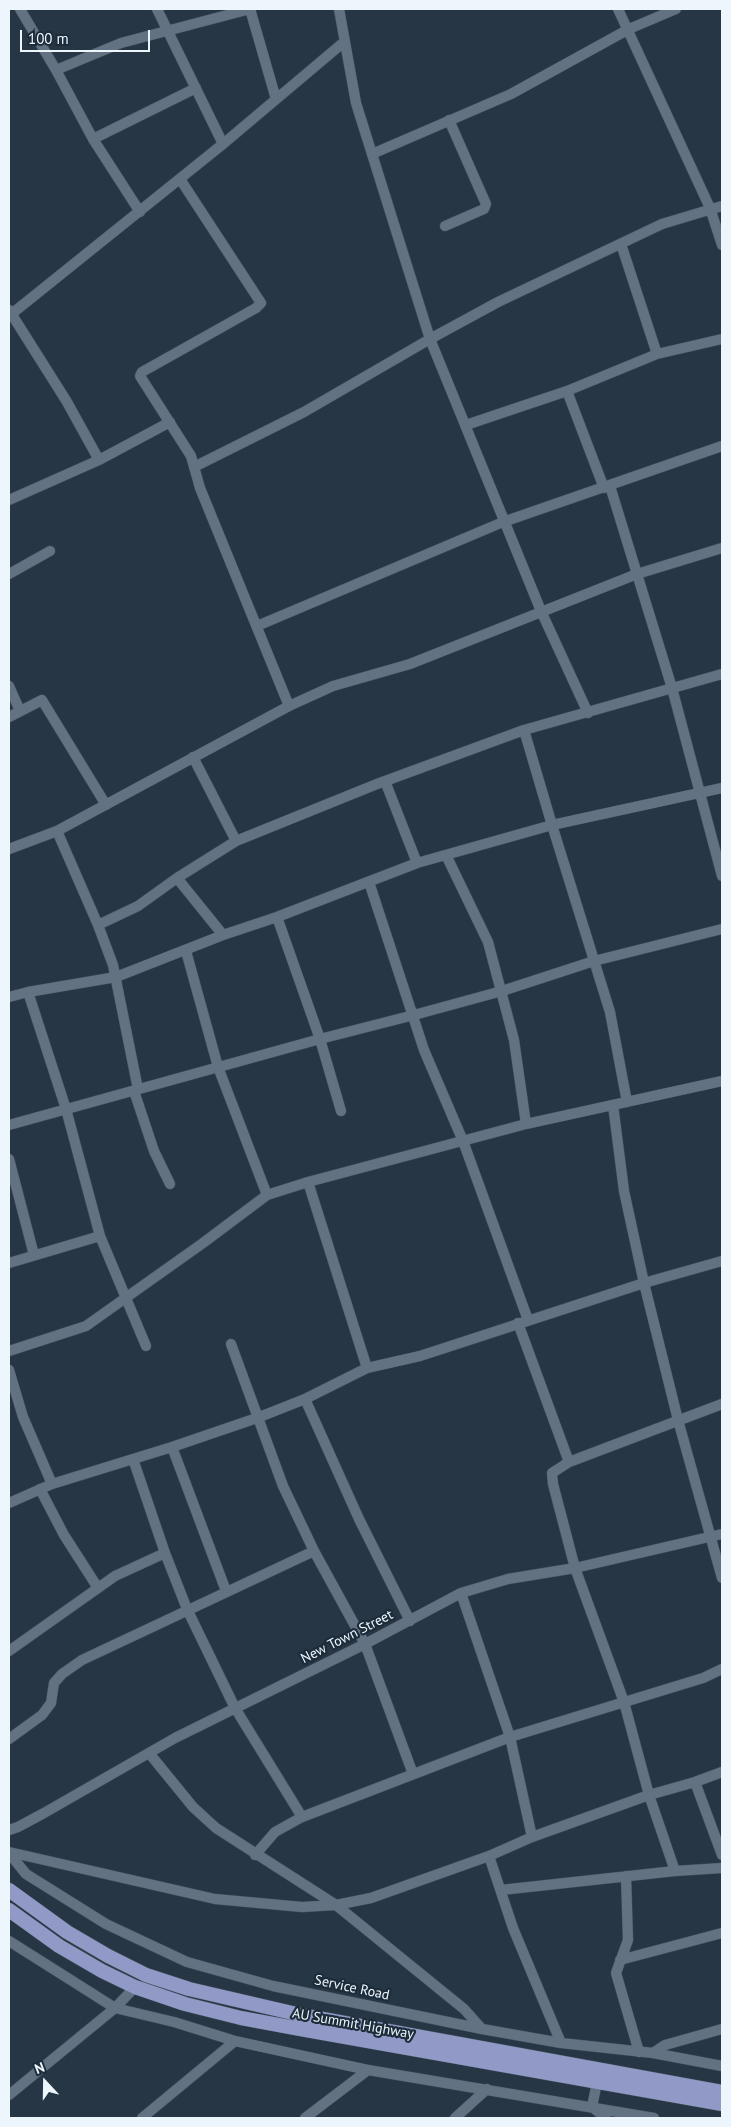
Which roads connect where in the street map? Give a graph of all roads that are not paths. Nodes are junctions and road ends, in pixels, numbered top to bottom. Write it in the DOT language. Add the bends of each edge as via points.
graph roads {
  1 [pos="20,9"];
  2 [pos="157,9"];
  3 [pos="250,9"];
  4 [pos="339,9"];
  5 [pos="618,9"];
  6 [pos="676,9"];
  7 [pos="166,29"];
  8 [pos="629,30"];
  9 [pos="344,42"];
  10 [pos="56,70"];
  11 [pos="196,88"];
  12 [pos="276,99"];
  13 [pos="448,120"];
  14 [pos="93,139"];
  15 [pos="224,144"];
  16 [pos="372,154"];
  17 [pos="180,178"];
  18 [pos="722,206"];
  19 [pos="710,208"];
  20 [pos="140,212"];
  21 [pos="445,226"];
  22 [pos="621,244"];
  23 [pos="722,245"];
  24 [pos="10,313"];
  25 [pos="430,339"];
  26 [pos="722,340"];
  27 [pos="657,354"];
  28 [pos="567,391"];
  29 [pos="170,422"];
  30 [pos="466,424"];
  31 [pos="722,446"];
  32 [pos="99,460"];
  33 [pos="194,467"];
  34 [pos="607,487"];
  35 [pos="9,500"];
  36 [pos="503,522"];
  37 [pos="722,548"];
  38 [pos="50,551"];
  39 [pos="9,574"];
  40 [pos="637,574"];
  41 [pos="541,611"];
  42 [pos="257,626"];
  43 [pos="722,674"];
  44 [pos="9,686"];
  45 [pos="672,688"];
  46 [pos="289,706"];
  47 [pos="20,711"];
  48 [pos="588,713"];
  49 [pos="9,716"];
  50 [pos="524,730"];
  51 [pos="194,757"];
  52 [pos="385,781"];
  53 [pos="722,788"];
  54 [pos="699,793"];
  55 [pos="106,805"];
  56 [pos="552,825"];
  57 [pos="57,831"];
  58 [pos="236,841"];
  59 [pos="9,850"];
  60 [pos="446,855"];
  61 [pos="417,863"];
  62 [pos="722,876"];
  63 [pos="177,878"];
  64 [pos="369,882"];
  65 [pos="277,917"];
  66 [pos="98,925"];
  67 [pos="722,929"];
  68 [pos="223,935"];
  69 [pos="186,951"];
  70 [pos="594,961"];
  71 [pos="116,977"];
  72 [pos="502,991"];
  73 [pos="28,992"];
  74 [pos="9,997"];
  75 [pos="414,1016"];
  76 [pos="320,1039"];
  77 [pos="218,1067"];
  78 [pos="722,1081"];
  79 [pos="136,1090"];
  80 [pos="627,1102"];
  81 [pos="613,1105"];
  82 [pos="66,1108"];
  83 [pos="341,1111"];
  84 [pos="526,1124"];
  85 [pos="9,1125"];
  86 [pos="463,1141"];
  87 [pos="9,1158"];
  88 [pos="308,1182"];
  89 [pos="170,1184"];
  90 [pos="267,1195"];
  91 [pos="100,1236"];
  92 [pos="34,1255"];
  93 [pos="722,1261"];
  94 [pos="9,1263"];
  95 [pos="644,1283"];
  96 [pos="125,1298"];
  97 [pos="523,1322"];
  98 [pos="231,1344"];
  99 [pos="146,1346"];
  100 [pos="9,1351"];
  101 [pos="367,1368"];
  102 [pos="9,1370"];
  103 [pos="304,1399"];
  104 [pos="722,1404"];
  105 [pos="258,1418"];
  106 [pos="678,1420"];
  107 [pos="172,1447"];
  108 [pos="133,1459"];
  109 [pos="569,1462"];
  110 [pos="52,1484"];
  111 [pos="40,1489"];
  112 [pos="9,1503"];
  113 [pos="722,1534"];
  114 [pos="710,1537"];
  115 [pos="314,1552"];
  116 [pos="165,1553"];
  117 [pos="575,1568"];
  118 [pos="722,1578"];
  119 [pos="98,1588"];
  120 [pos="226,1591"];
  121 [pos="461,1593"];
  122 [pos="187,1609"];
  123 [pos="410,1620"];
  124 [pos="365,1644"];
  125 [pos="9,1651"];
  126 [pos="722,1669"];
  127 [pos="624,1702"];
  128 [pos="235,1708"];
  129 [pos="510,1736"];
  130 [pos="9,1739"];
  131 [pos="149,1753"];
  132 [pos="722,1772"];
  133 [pos="412,1774"];
  134 [pos="695,1782"];
  135 [pos="649,1795"];
  136 [pos="302,1817"];
  137 [pos="9,1830"];
  138 [pos="532,1837"];
  139 [pos="9,1853"];
  140 [pos="255,1855"];
  141 [pos="722,1855"];
  142 [pos="489,1856"];
  143 [pos="722,1868"];
  144 [pos="675,1871"];
  145 [pos="626,1876"];
  146 [pos="9,1890"];
  147 [pos="501,1890"];
  148 [pos="336,1905"];
  149 [pos="9,1910"];
  150 [pos="722,1933"];
  151 [pos="9,1940"];
  152 [pos="620,1960"];
  153 [pos="135,1987"];
  154 [pos="115,2008"];
  155 [pos="482,2029"];
  156 [pos="722,2029"];
  157 [pos="236,2041"];
  158 [pos="561,2043"];
  159 [pos="639,2052"];
  160 [pos="653,2053"];
  161 [pos="722,2066"];
  162 [pos="368,2070"];
  163 [pos="596,2082"];
  164 [pos="487,2089"];
  165 [pos="722,2092"];
  166 [pos="9,2095"];
  167 [pos="722,2104"];
  168 [pos="592,2107"];
  169 [pos="142,2118"];
  170 [pos="305,2118"];
  171 [pos="455,2118"];
  172 [pos="606,2118"];
  173 [pos="654,2118"];
  1 -- 10 [label="street"];
  2 -- 7 [label="street"];
  3 -- 7 [label="street"];
  3 -- 12 [label="street"];
  4 -- 9 [label="street"];
  5 -- 8 [label="street"];
  6 -- 8 [label="street"];
  7 -- 10 [label="street" via="121,43"];
  7 -- 11 [label="street"];
  8 -- 13 [label="street" via="511,94"];
  8 -- 19 [label="street"];
  9 -- 12 [label="street"];
  9 -- 16 [label="street" via="356,103"];
  10 -- 14 [label="street"];
  11 -- 14 [label="street"];
  11 -- 15 [label="street"];
  12 -- 15 [label="street"];
  13 -- 16 [label="street"];
  13 -- 21 [label="street" via="486,204 484,210"];
  14 -- 20 [label="street"];
  15 -- 17 [label="street"];
  16 -- 25 [label="street"];
  17 -- 20 [label="street"];
  17 -- 29 [label="street" via="261,303 142,372 142,381"];
  18 -- 19 [label="street"];
  19 -- 22 [label="street" via="662,224"];
  19 -- 23 [label="street"];
  20 -- 24 [label="street"];
  22 -- 25 [label="street" via="498,302"];
  22 -- 27 [label="street"];
  24 -- 32 [label="street" via="68,402"];
  25 -- 30 [label="street"];
  25 -- 33 [label="street" via="304,412"];
  26 -- 27 [label="street"];
  27 -- 28 [label="street"];
  28 -- 30 [label="street"];
  28 -- 34 [label="street"];
  29 -- 32 [label="street"];
  29 -- 33 [label="street"];
  30 -- 36 [label="street"];
  31 -- 34 [label="street"];
  32 -- 35 [label="street"];
  33 -- 42 [label="street"];
  34 -- 36 [label="street"];
  34 -- 40 [label="street"];
  36 -- 41 [label="street"];
  36 -- 42 [label="street"];
  37 -- 40 [label="street"];
  38 -- 39 [label="street"];
  40 -- 41 [label="street"];
  40 -- 45 [label="street"];
  41 -- 46 [label="street" via="410,664 333,686"];
  41 -- 48 [label="street"];
  42 -- 46 [label="street"];
  43 -- 45 [label="street"];
  44 -- 47 [label="street"];
  45 -- 48 [label="street"];
  45 -- 54 [label="street"];
  46 -- 51 [label="street"];
  47 -- 49 [label="street"];
  47 -- 55 [label="street" via="42,700"];
  48 -- 50 [label="street"];
  50 -- 52 [label="street"];
  50 -- 56 [label="street"];
  51 -- 55 [label="street"];
  51 -- 58 [label="street"];
  52 -- 58 [label="street"];
  52 -- 61 [label="street"];
  53 -- 54 [label="street"];
  54 -- 56 [label="street"];
  54 -- 62 [label="street"];
  55 -- 57 [label="street"];
  56 -- 60 [label="street"];
  56 -- 70 [label="street"];
  57 -- 59 [label="street"];
  57 -- 66 [label="street"];
  58 -- 63 [label="street"];
  60 -- 61 [label="street"];
  60 -- 72 [label="street" via="488,942"];
  61 -- 64 [label="street"];
  63 -- 66 [label="street" via="138,906"];
  63 -- 68 [label="street"];
  64 -- 65 [label="street"];
  64 -- 75 [label="street"];
  65 -- 68 [label="street"];
  65 -- 76 [label="street"];
  66 -- 71 [label="street"];
  67 -- 70 [label="street"];
  68 -- 69 [label="street"];
  69 -- 71 [label="street"];
  69 -- 77 [label="street"];
  70 -- 72 [label="street"];
  70 -- 80 [label="street" via="610,1012"];
  71 -- 73 [label="street"];
  71 -- 79 [label="street"];
  72 -- 75 [label="street"];
  72 -- 84 [label="street" via="514,1040"];
  73 -- 74 [label="street"];
  73 -- 82 [label="street"];
  75 -- 76 [label="street"];
  75 -- 86 [label="street" via="424,1050"];
  76 -- 77 [label="street"];
  76 -- 83 [label="street"];
  77 -- 79 [label="street"];
  77 -- 90 [label="street"];
  78 -- 80 [label="street"];
  79 -- 82 [label="street"];
  79 -- 89 [label="street" via="154,1151"];
  80 -- 81 [label="street"];
  81 -- 84 [label="street"];
  81 -- 95 [label="street" via="624,1191"];
  82 -- 85 [label="street"];
  82 -- 91 [label="street"];
  84 -- 86 [label="street"];
  86 -- 88 [label="street"];
  86 -- 97 [label="street"];
  87 -- 92 [label="street"];
  88 -- 90 [label="street"];
  88 -- 101 [label="street"];
  90 -- 96 [label="street"];
  91 -- 92 [label="street"];
  91 -- 96 [label="street"];
  92 -- 94 [label="street"];
  93 -- 95 [label="street"];
  95 -- 97 [label="street"];
  95 -- 106 [label="street"];
  96 -- 99 [label="street"];
  96 -- 100 [label="street" via="86,1326"];
  97 -- 101 [label="street" via="420,1356"];
  97 -- 109 [label="street"];
  98 -- 105 [label="street"];
  101 -- 103 [label="street"];
  102 -- 110 [label="street" via="23,1416"];
  103 -- 105 [label="street"];
  103 -- 123 [label="street"];
  104 -- 106 [label="street"];
  105 -- 107 [label="street"];
  105 -- 115 [label="street" via="283,1486"];
  106 -- 109 [label="street"];
  106 -- 114 [label="street"];
  107 -- 108 [label="street"];
  107 -- 120 [label="street"];
  108 -- 110 [label="street"];
  108 -- 116 [label="street"];
  109 -- 117 [label="street" via="552,1474"];
  110 -- 111 [label="street"];
  111 -- 112 [label="street"];
  111 -- 119 [label="street" via="64,1535"];
  113 -- 114 [label="street, New Town Street"];
  114 -- 117 [label="street, New Town Street"];
  114 -- 118 [label="street"];
  115 -- 120 [label="street"];
  115 -- 124 [label="street"];
  116 -- 119 [label="street" via="115,1576"];
  116 -- 122 [label="street"];
  117 -- 121 [label="street, New Town Street" via="508,1579"];
  117 -- 127 [label="street"];
  119 -- 125 [label="street"];
  120 -- 122 [label="street"];
  121 -- 123 [label="street, New Town Street"];
  121 -- 129 [label="street"];
  122 -- 128 [label="street"];
  122 -- 130 [label="street" via="82,1660 62,1674 54,1683 51,1703 42,1715"];
  123 -- 124 [label="street, New Town Street"];
  124 -- 128 [label="street, New Town Street"];
  124 -- 133 [label="street"];
  126 -- 127 [label="street"];
  127 -- 129 [label="street"];
  127 -- 135 [label="street"];
  128 -- 131 [label="street, New Town Street"];
  128 -- 136 [label="street"];
  129 -- 133 [label="street"];
  129 -- 138 [label="street"];
  131 -- 137 [label="street, New Town Street"];
  131 -- 140 [label="street" via="193,1807 216,1828"];
  132 -- 134 [label="street"];
  133 -- 136 [label="street"];
  134 -- 135 [label="street"];
  134 -- 141 [label="street"];
  135 -- 138 [label="street"];
  135 -- 144 [label="street"];
  136 -- 140 [label="street" via="275,1832"];
  138 -- 142 [label="street"];
  139 -- 148 [label="street" via="215,1899 302,1907"];
  139 -- 155 [label="street, Service Road" via="26,1874 106,1924 188,1962 273,1986"];
  140 -- 148 [label="street"];
  142 -- 147 [label="street"];
  142 -- 148 [label="street" via="371,1898"];
  143 -- 144 [label="street"];
  144 -- 145 [label="street"];
  145 -- 147 [label="street"];
  145 -- 152 [label="street" via="628,1940"];
  146 -- 165 [label="main road, AU Summit Highway" via="67,1932 108,1956 146,1975 189,1989 301,2014"];
  147 -- 158 [label="street" via="513,1928"];
  148 -- 155 [label="street" via="464,2009"];
  149 -- 153 [label="main road, AU Summit Highway" via="59,1946"];
  150 -- 152 [label="street"];
  151 -- 154 [label="street"];
  152 -- 159 [label="street" via="616,1973"];
  153 -- 154 [label="street"];
  153 -- 163 [label="main road, AU Summit Highway" via="241,2018"];
  154 -- 157 [label="street"];
  154 -- 166 [label="street"];
  155 -- 158 [label="street, Service Road"];
  156 -- 160 [label="street" via="664,2045"];
  157 -- 162 [label="street"];
  157 -- 169 [label="street"];
  158 -- 159 [label="street, Service Road"];
  159 -- 160 [label="street, Service Road"];
  160 -- 161 [label="street, Service Road"];
  162 -- 164 [label="street"];
  162 -- 170 [label="street"];
  163 -- 167 [label="main road, AU Summit Highway"];
  163 -- 168 [label="street"];
  164 -- 168 [label="street"];
  164 -- 171 [label="street"];
  168 -- 172 [label="street"];
  168 -- 173 [label="street"];
}
